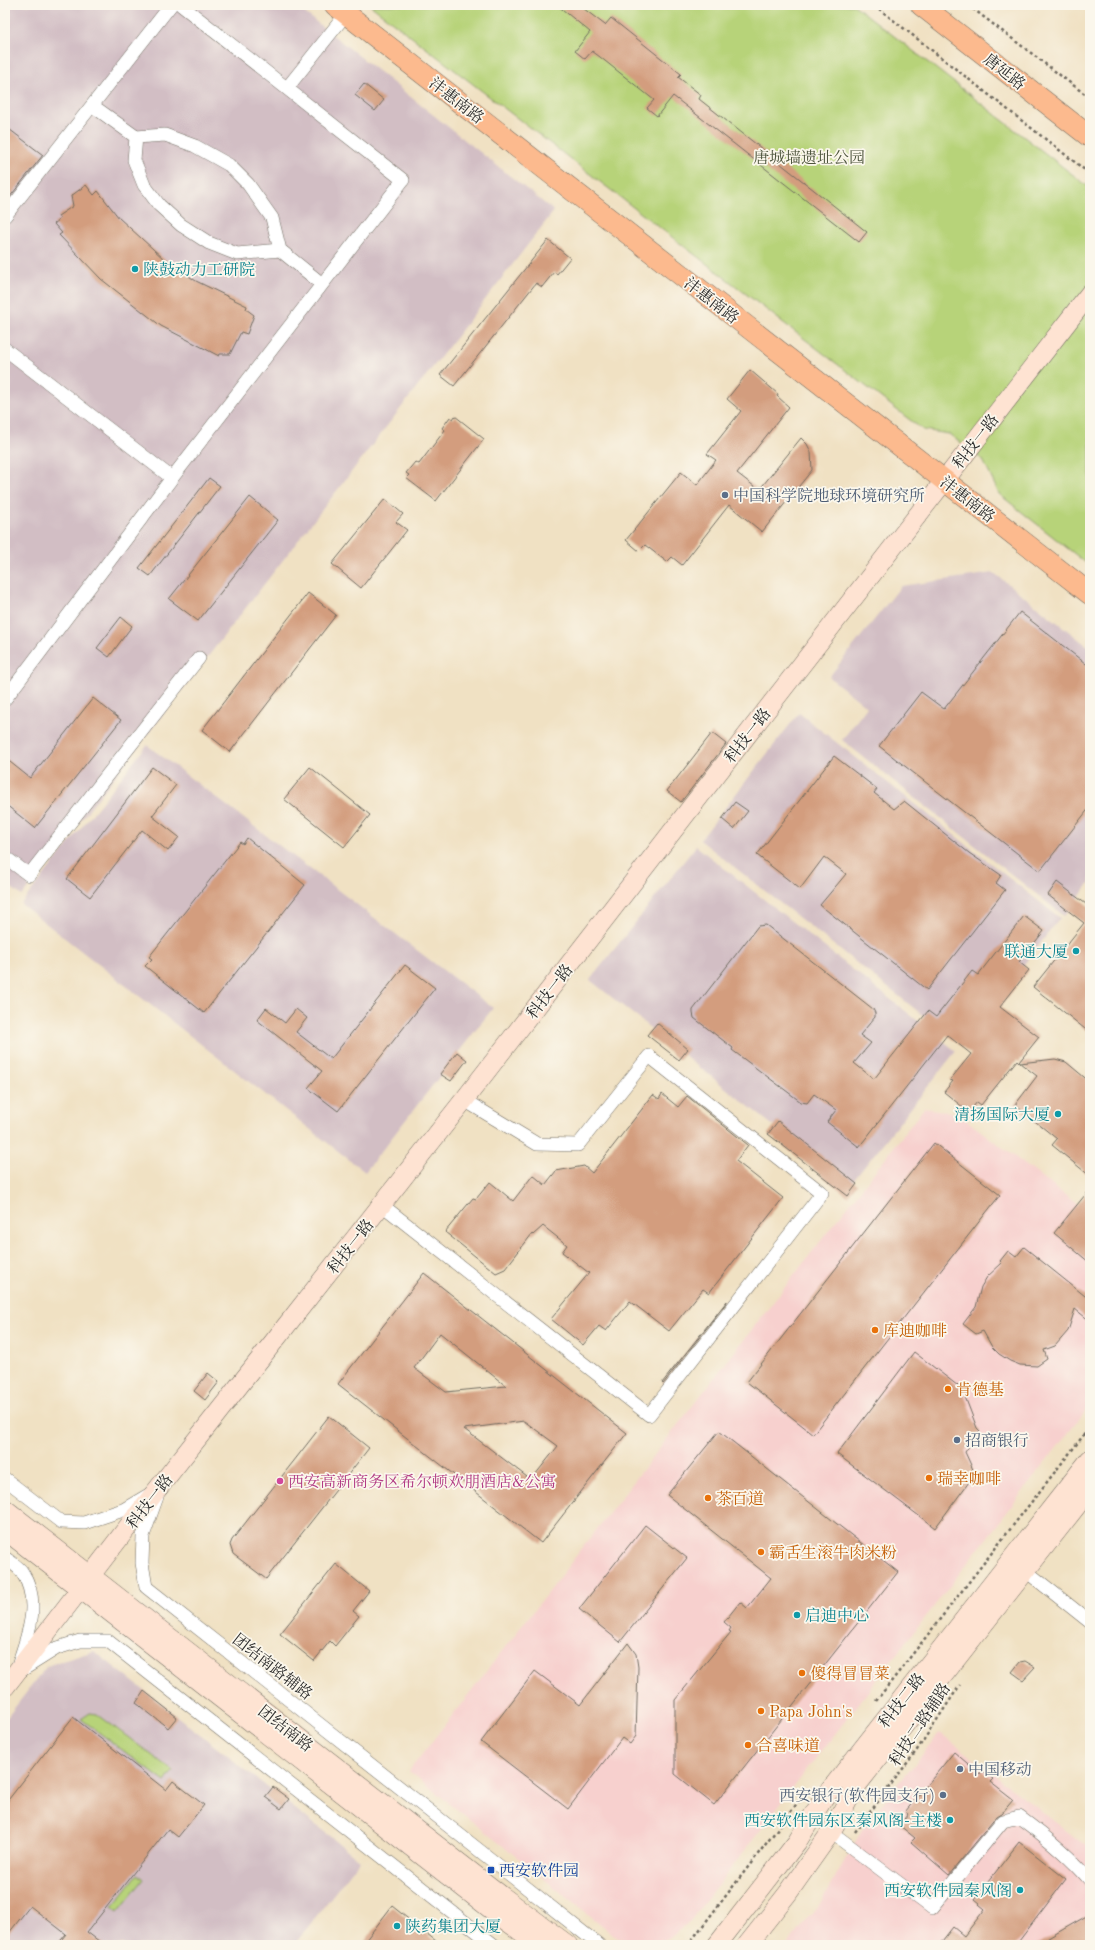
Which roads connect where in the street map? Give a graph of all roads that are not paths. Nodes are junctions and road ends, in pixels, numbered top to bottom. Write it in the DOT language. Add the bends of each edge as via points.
graph roads {
  1 [pos="171,5"];
  2 [pos="181,5"];
  3 [pos="921,5"];
  4 [pos="340,9"];
  5 [pos="287,88"];
  6 [pos="93,106"];
  7 [pos="136,137"];
  8 [pos="1090,137"];
  9 [pos="5,216"];
  10 [pos="280,250"];
  11 [pos="322,284"];
  12 [pos="1090,293"];
  13 [pos="5,349"];
  14 [pos="172,478"];
  15 [pos="945,481"];
  16 [pos="1090,594"];
  17 [pos="199,658"];
  18 [pos="5,699"];
  19 [pos="5,857"];
  20 [pos="464,1100"];
  21 [pos="382,1205"];
  22 [pos="1090,1459"];
  23 [pos="5,1479"];
  24 [pos="160,1487"];
  25 [pos="1090,1489"];
  26 [pos="5,1509"];
  27 [pos="5,1530"];
  28 [pos="5,1558"];
  29 [pos="1026,1571"];
  30 [pos="86,1583"];
  31 [pos="1090,1622"];
  32 [pos="10,1681"];
  33 [pos="831,1832"];
  34 [pos="1090,1880"];
  35 [pos="494,1945"];
  36 [pos="539,1945"];
  37 [pos="568,1945"];
  38 [pos="599,1945"];
  39 [pos="717,1945"];
  40 [pos="746,1945"];
  1 -- 6 [label="street"];
  2 -- 5 [label="street"];
  3 -- 8 [label="main road, 唐延路"];
  4 -- 5 [label="street"];
  4 -- 15 [label="main road, 沣惠南路"];
  5 -- 11 [label="street" via="403,180"];
  6 -- 7 [label="street"];
  6 -- 9 [label="street"];
  7 -- 10 [label="street" via="165,135 195,146 229,166 248,184 272,218"];
  7 -- 10 [label="street" via="134,160 144,185 159,205 181,225 209,243 237,254"];
  10 -- 11 [label="street"];
  11 -- 14 [label="street"];
  12 -- 15 [label="main road, 科技一路"];
  13 -- 14 [label="street"];
  14 -- 18 [label="street"];
  15 -- 16 [label="main road, 沣惠南路"];
  15 -- 20 [label="main road, 科技一路"];
  17 -- 19 [label="street" via="29,875"];
  20 -- 21 [label="main road, 科技一路"];
  20 -- 21 [label="street" via="537,1144 578,1145 649,1056 822,1193 649,1415"];
  21 -- 24 [label="main road, 科技一路"];
  22 -- 39 [label="main road, 科技二路" via="823,1800 797,1842"];
  23 -- 24 [label="street" via="61,1522 84,1523 123,1510"];
  24 -- 30 [label="main road, 科技一路"];
  24 -- 38 [label="street, 团结南路辅路" via="143,1536 142,1563 146,1587"];
  25 -- 29 [label="main road, 科技二路"];
  26 -- 30 [label="main road, 团结南路"];
  27 -- 30 [label="main road, 团结南路"];
  28 -- 32 [label="street" via="22,1571 33,1599 31,1627"];
  29 -- 31 [label="street"];
  29 -- 33 [label="main road, 科技二路" via="854,1789"];
  30 -- 32 [label="main road, 科技一路"];
  30 -- 36 [label="main road, 团结南路" via="491,1910"];
  30 -- 37 [label="main road, 团结南路"];
  32 -- 35 [label="street" via="57,1648 80,1641 108,1641"];
  33 -- 34 [label="street" via="932,1908 1002,1821 1019,1817 1050,1840"];
  33 -- 40 [label="main road, 科技二路" via="788,1893"];
}
